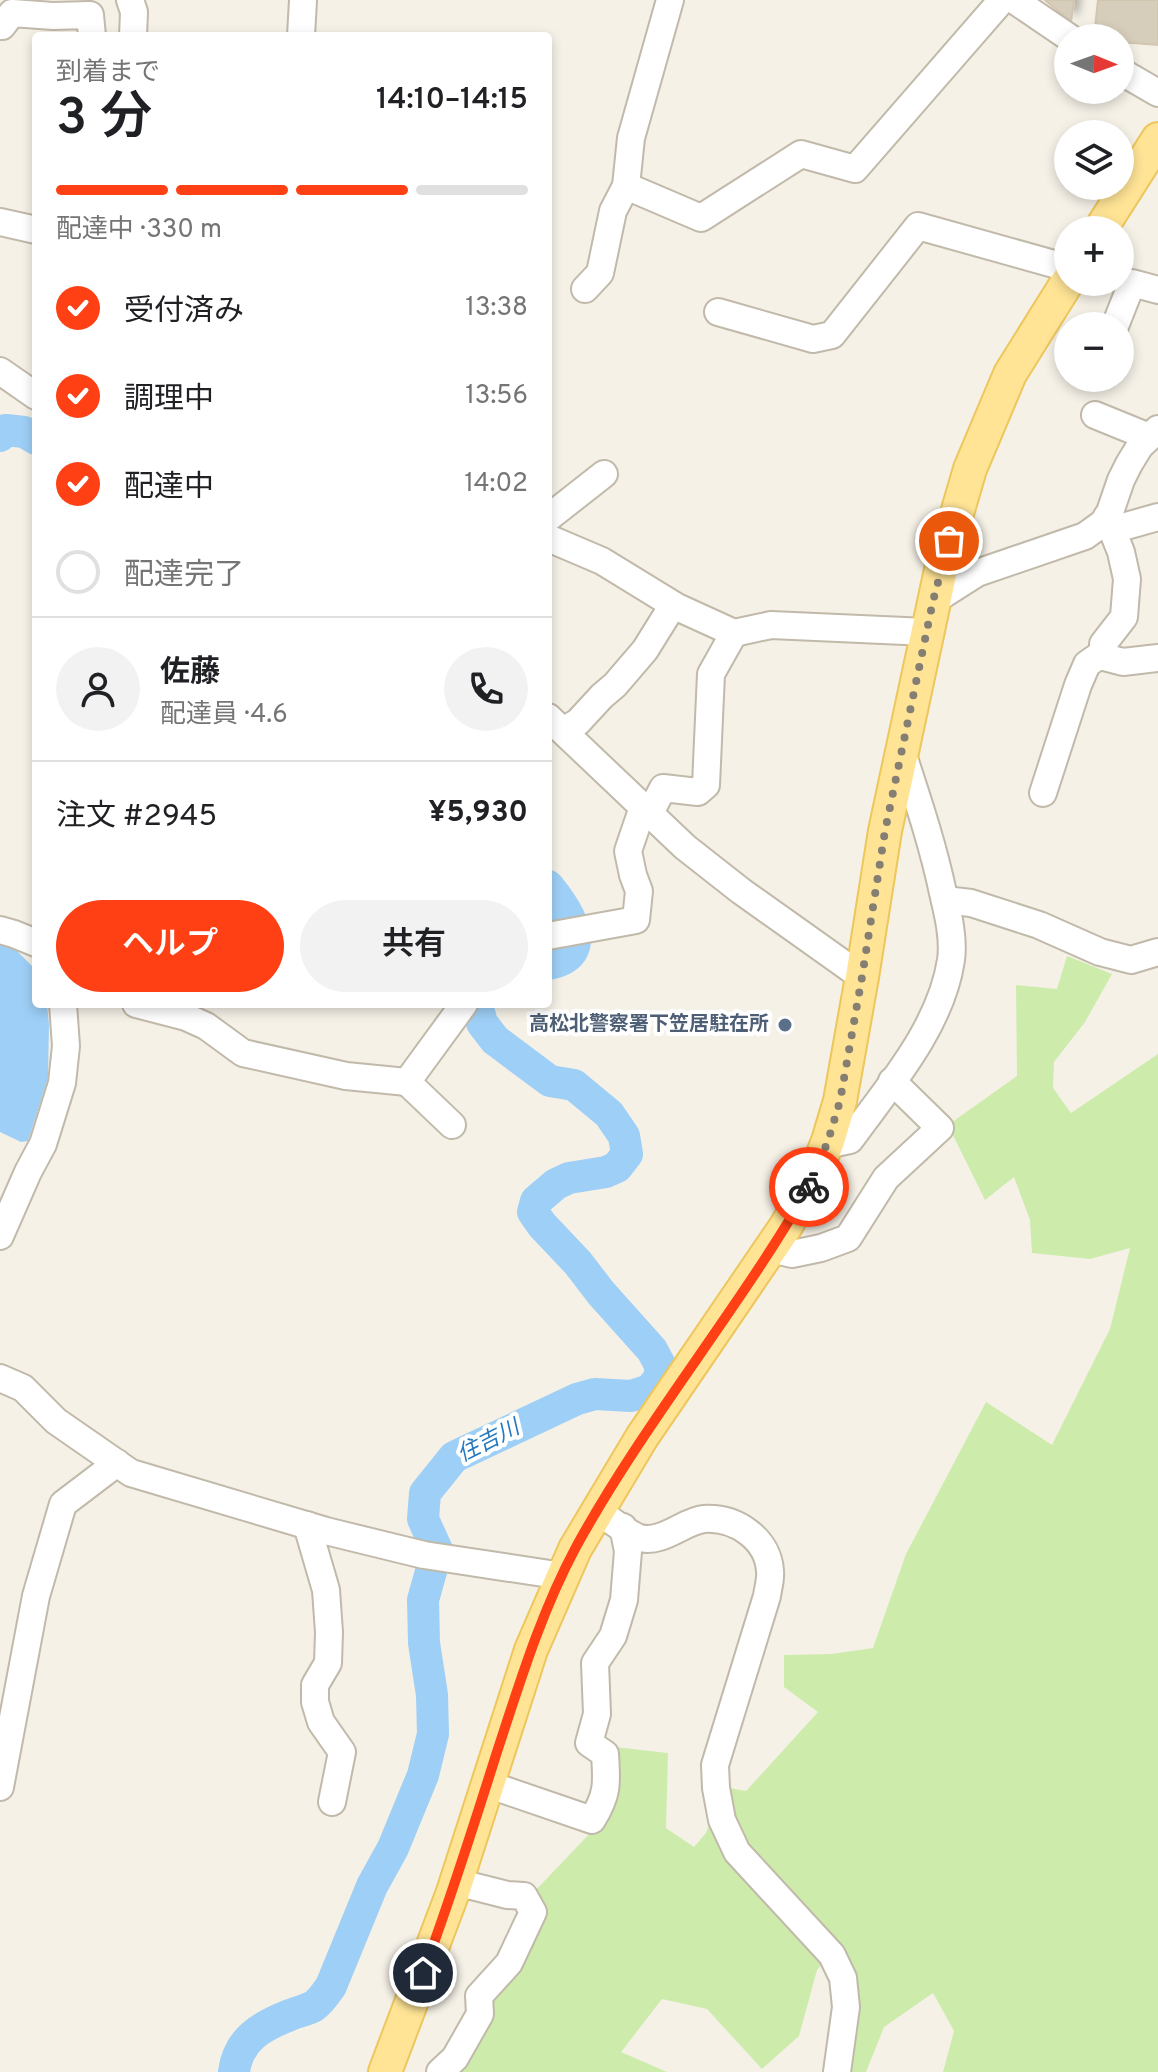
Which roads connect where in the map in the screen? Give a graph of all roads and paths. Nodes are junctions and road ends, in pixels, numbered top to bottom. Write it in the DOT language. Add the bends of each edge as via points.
graph roads {
  1 [pos="130,0"];
  2 [pos="303,0"];
  3 [pos="670,0"];
  4 [pos="1002,0"];
  5 [pos="1014,0"];
  6 [pos="0,26"];
  7 [pos="1054,27"];
  8 [pos="92,32"];
  9 [pos="133,32"];
  10 [pos="301,32"];
  11 [pos="1134,79"];
  12 [pos="1158,93"];
  13 [pos="1158,139"];
  14 [pos="626,186"];
  15 [pos="1109,216"];
  16 [pos="0,222"];
  17 [pos="32,229"];
  18 [pos="1054,264"];
  19 [pos="585,289"];
  20 [pos="1158,290"];
  21 [pos="1059,296"];
  22 [pos="718,312"];
  23 [pos="1121,312"];
  24 [pos="0,371"];
  25 [pos="32,393"];
  26 [pos="1095,415"];
  27 [pos="1154,433"];
  28 [pos="604,474"];
  29 [pos="552,515"];
  30 [pos="1158,517"];
  31 [pos="1109,524"];
  32 [pos="552,540"];
  33 [pos="673,605"];
  34 [pos="930,617"];
  35 [pos="734,633"];
  36 [pos="1103,653"];
  37 [pos="1158,658"];
  38 [pos="556,724"];
  39 [pos="902,752"];
  40 [pos="1043,793"];
  41 [pos="646,810"];
  42 [pos="945,900"];
  43 [pos="0,930"];
  44 [pos="552,935"];
  45 [pos="32,942"];
  46 [pos="1158,952"];
  47 [pos="862,977"];
  48 [pos="63,1008"];
  49 [pos="151,1008"];
  50 [pos="461,1008"];
  51 [pos="892,1081"];
  52 [pos="407,1082"];
  53 [pos="452,1125"];
  54 [pos="826,1145"];
  55 [pos="0,1236"];
  56 [pos="771,1249"];
  57 [pos="0,1378"];
  58 [pos="117,1463"];
  59 [pos="610,1519"];
  60 [pos="307,1525"];
  61 [pos="563,1576"];
  62 [pos="487,1784"];
  63 [pos="0,1787"];
  64 [pos="332,1802"];
  65 [pos="456,1882"];
  66 [pos="385,2072"];
  67 [pos="440,2072"];
  68 [pos="837,2072"];
  1 -- 9 [label="street"];
  2 -- 10 [label="street"];
  3 -- 14 [label="street" via="631,138"];
  4 -- 14 [label="street" via="855,169 801,154 701,218"];
  5 -- 7 [label="street"];
  6 -- 8 [label="street" via="12,13 90,15"];
  11 -- 12 [label="street"];
  13 -- 15 [label="main road"];
  14 -- 19 [label="street" via="613,211 600,273"];
  16 -- 17 [label="street"];
  18 -- 22 [label="street" via="918,226 832,335 813,339"];
  20 -- 23 [label="street" via="1132,283"];
  21 -- 34 [label="main road" via="1010,374 970,469"];
  24 -- 25 [label="street"];
  26 -- 27 [label="street"];
  27 -- 31 [label="street" via="1129,464"];
  28 -- 29 [label="street"];
  30 -- 31 [label="street"];
  31 -- 34 [label="street" via="977,573"];
  31 -- 36 [label="street" via="1127,579 1124,617 1103,644"];
  32 -- 33 [label="street" via="602,561"];
  33 -- 35 [label="street"];
  33 -- 38 [label="street" via="615,685 578,722"];
  34 -- 35 [label="street" via="771,625"];
  34 -- 39 [label="main road"];
  35 -- 41 [label="street" via="711,674 706,785 698,792 663,788"];
  36 -- 37 [label="street" via="1123,662"];
  36 -- 40 [label="street" via="1087,664"];
  38 -- 41 [label="street"];
  39 -- 42 [label="street"];
  39 -- 47 [label="main road"];
  41 -- 44 [label="street" via="628,851 639,891 636,920"];
  41 -- 47 [label="street" via="741,891"];
  42 -- 46 [label="street" via="971,903 1131,960"];
  42 -- 51 [label="street" via="952,956 945,987 929,1026"];
  43 -- 45 [label="street"];
  47 -- 54 [label="main road" via="840,1101"];
  48 -- 55 [label="street" via="62,1083 43,1144"];
  49 -- 52 [label="street" via="206,1026 243,1053 346,1076"];
  50 -- 52 [label="street"];
  51 -- 54 [label="street" via="850,1140"];
  51 -- 56 [label="street" via="940,1128 886,1178 848,1238 792,1254"];
  52 -- 53 [label="street"];
  54 -- 56 [label="main road" via="812,1181"];
  56 -- 59 [label="main road" via="642,1437"];
  57 -- 58 [label="street" via="23,1388 56,1421"];
  58 -- 60 [label="street" via="131,1473"];
  58 -- 63 [label="street" via="63,1504 36,1596"];
  59 -- 61 [label="main road" via="575,1549"];
  59 -- 62 [label="street" via="628,1551 624,1600 613,1636 595,1663 597,1714 589,1743 605,1754 603,1803 592,1820"];
  59 -- 68 [label="street" via="640,1538 703,1519 727,1522 750,1532 764,1549 770,1571 767,1596 715,1765 716,1788 722,1820 737,1852 832,1955 843,1978 846,2007"];
  60 -- 61 [label="street" via="424,1555"];
  60 -- 64 [label="street" via="326,1590 329,1632 328,1663 315,1685 315,1702 321,1722 342,1752"];
  61 -- 62 [label="main road" via="531,1650"];
  62 -- 65 [label="main road"];
  65 -- 66 [label="main road"];
  65 -- 67 [label="street" via="524,1896 533,1912 509,1963 479,1996 480,2014 455,2058"];
}
